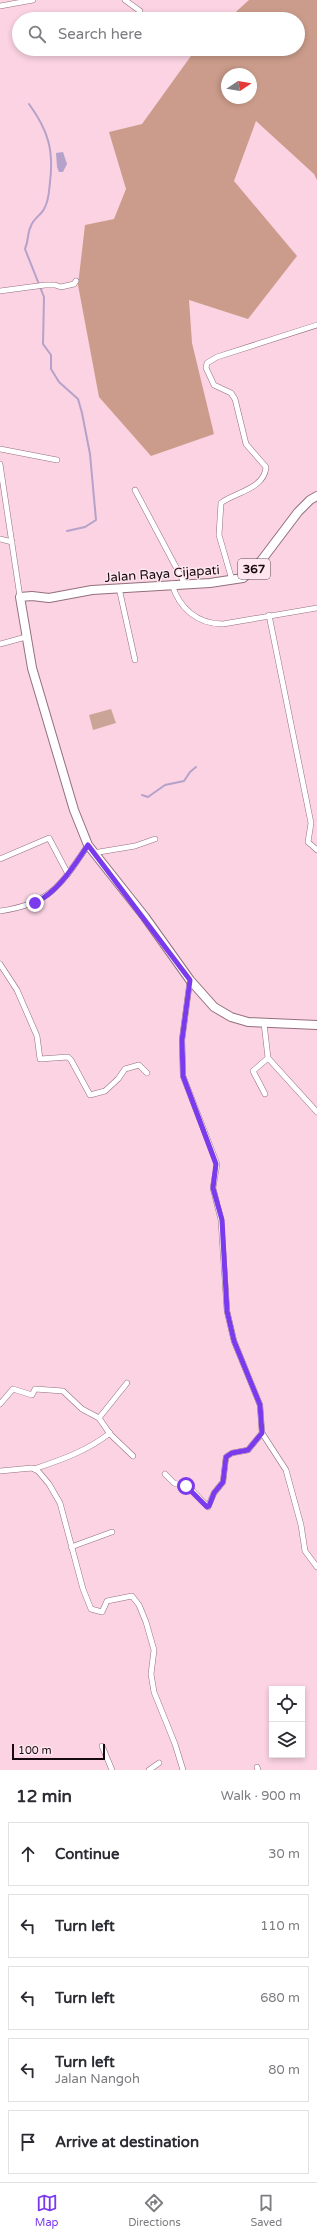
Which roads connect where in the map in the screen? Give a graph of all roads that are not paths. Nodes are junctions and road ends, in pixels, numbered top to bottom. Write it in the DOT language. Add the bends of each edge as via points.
graph roads {
  1 [pos="33,0"];
  2 [pos="125,0"];
  3 [pos="0,6"];
  4 [pos="140,11"];
  5 [pos="76,281"];
  6 [pos="0,291"];
  7 [pos="317,325"];
  8 [pos="0,449"];
  9 [pos="56,460"];
  10 [pos="0,464"];
  11 [pos="135,490"];
  12 [pos="317,496"];
  13 [pos="0,539"];
  14 [pos="12,542"];
  15 [pos="232,580"];
  16 [pos="172,584"];
  17 [pos="186,584"];
  18 [pos="120,592"];
  19 [pos="20,597"];
  20 [pos="317,608"];
  21 [pos="270,615"];
  22 [pos="26,637"];
  23 [pos="0,644"];
  24 [pos="135,660"];
  25 [pos="155,839"];
  26 [pos="88,845"];
  27 [pos="317,850"];
  28 [pos="93,853"];
  29 [pos="0,859"];
  30 [pos="68,874"];
  31 [pos="0,911"];
  32 [pos="0,964"];
  33 [pos="190,980"];
  34 [pos="264,1023"];
  35 [pos="317,1025"];
  36 [pos="268,1058"];
  37 [pos="148,1073"];
  38 [pos="265,1094"];
  39 [pos="317,1112"];
  40 [pos="127,1383"];
  41 [pos="0,1404"];
  42 [pos="100,1418"];
  43 [pos="110,1433"];
  44 [pos="262,1433"];
  45 [pos="133,1456"];
  46 [pos="34,1469"];
  47 [pos="0,1471"];
  48 [pos="165,1474"];
  49 [pos="112,1532"];
  50 [pos="71,1547"];
  51 [pos="317,1567"];
  52 [pos="102,1746"];
  53 [pos="159,1763"];
  54 [pos="112,1770"];
  55 [pos="149,1770"];
  56 [pos="183,1770"];
  1 -- 3 [label="street"];
  2 -- 4 [label="street"];
  5 -- 6 [label="street" via="74,284 61,287 45,285"];
  7 -- 15 [label="street" via="217,357 207,363 206,368 214,385 232,393 244,438 266,467 262,478 255,484 220,504 219,535"];
  8 -- 9 [label="street"];
  10 -- 14 [label="street"];
  11 -- 17 [label="street"];
  12 -- 15 [label="main road, Jalan Raya Cijapati / 367" via="298,512 252,572 243,578"];
  13 -- 14 [label="street"];
  14 -- 19 [label="street"];
  15 -- 17 [label="main road, Jalan Raya Cijapati / 367"];
  16 -- 17 [label="main road, Jalan Raya Cijapati / 367"];
  16 -- 18 [label="main road, Jalan Raya Cijapati / 367" via="140,585"];
  16 -- 21 [label="street" via="183,608 212,624"];
  18 -- 19 [label="main road, Jalan Raya Cijapati / 367" via="92,590 49,598"];
  18 -- 24 [label="street"];
  19 -- 22 [label="main road"];
  20 -- 21 [label="street"];
  21 -- 27 [label="street" via="311,823 308,842"];
  22 -- 23 [label="street"];
  22 -- 26 [label="main road" via="32,668 74,810"];
  25 -- 28 [label="street" via="135,846"];
  26 -- 28 [label="main road"];
  26 -- 30 [label="street"];
  28 -- 33 [label="main road"];
  29 -- 30 [label="street" via="49,838"];
  30 -- 31 [label="street" via="40,900 26,906"];
  32 -- 37 [label="street" via="17,990 37,1036 40,1059 68,1057 89,1094 93,1095 105,1091 125,1069 139,1065"];
  33 -- 34 [label="main road" via="220,1012 248,1022"];
  33 -- 44 [label="street" via="182,1040 183,1076 216,1164 213,1188 222,1220 227,1311 234,1341 260,1405"];
  34 -- 35 [label="main road"];
  34 -- 36 [label="street"];
  36 -- 38 [label="street" via="266,1062 253,1069"];
  36 -- 39 [label="street"];
  40 -- 42 [label="street"];
  41 -- 42 [label="street" via="13,1389 32,1395 35,1390 64,1391 82,1409"];
  42 -- 43 [label="street"];
  43 -- 45 [label="street"];
  43 -- 46 [label="street" via="96,1444 69,1457"];
  44 -- 48 [label="street" via="248,1450 226,1457 223,1482 214,1493 208,1507 190,1488 174,1483"];
  44 -- 51 [label="street" via="286,1470 301,1525 305,1551"];
  46 -- 47 [label="street"];
  46 -- 50 [label="street" via="49,1484 60,1503"];
  49 -- 50 [label="street"];
  50 -- 56 [label="street" via="82,1589 91,1609 102,1612 107,1602 132,1596 139,1605 154,1650 154,1692"];
  52 -- 54 [label="street"];
  53 -- 55 [label="street"];
}
